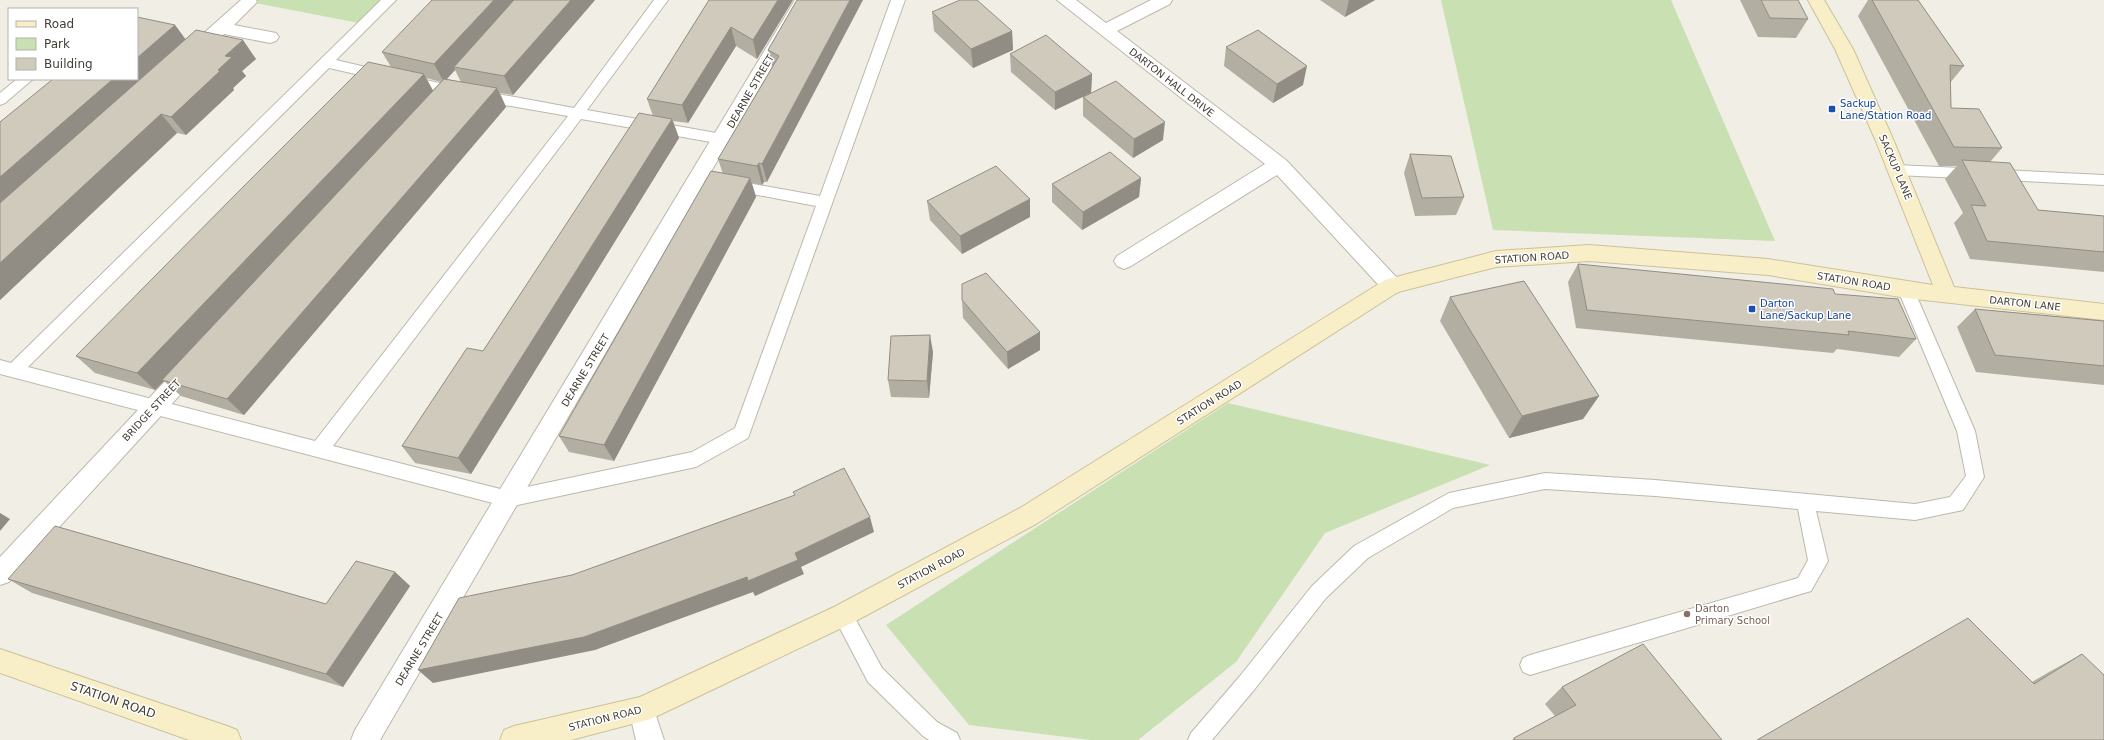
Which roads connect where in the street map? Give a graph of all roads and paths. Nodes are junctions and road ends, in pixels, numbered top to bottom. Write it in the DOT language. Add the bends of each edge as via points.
graph roads {
  1 [pos="389,0"];
  2 [pos="661,0"];
  3 [pos="803,0"];
  4 [pos="898,0"];
  5 [pos="1065,0"];
  6 [pos="1164,0"];
  7 [pos="1816,0"];
  8 [pos="249,2"];
  9 [pos="220,28"];
  10 [pos="1105,30"];
  11 [pos="270,37"];
  12 [pos="327,63"];
  13 [pos="179,65"];
  14 [pos="464,73"];
  15 [pos="25,80"];
  16 [pos="449,90"];
  17 [pos="0,100"];
  18 [pos="433,108"];
  19 [pos="577,114"];
  20 [pos="722,140"];
  21 [pos="1279,165"];
  22 [pos="1897,170"];
  23 [pos="2104,180"];
  24 [pos="710,182"];
  25 [pos="825,202"];
  26 [pos="1124,261"];
  27 [pos="1392,286"];
  28 [pos="1906,290"];
  29 [pos="1947,295"];
  30 [pos="2104,312"];
  31 [pos="204,354"];
  32 [pos="7,369"];
  33 [pos="155,406"];
  34 [pos="320,449"];
  35 [pos="508,499"];
  36 [pos="1805,501"];
  37 [pos="0,574"];
  38 [pos="843,615"];
  39 [pos="0,661"];
  40 [pos="1530,665"];
  41 [pos="642,710"];
  42 [pos="227,740"];
  43 [pos="365,740"];
  44 [pos="514,740"];
  45 [pos="650,740"];
  46 [pos="950,740"];
  47 [pos="1198,740"];
  1 -- 12 [label="lane"];
  2 -- 19 [label="lane"];
  3 -- 20 [label="street, DEARNE STREET"];
  4 -- 25 [label="lane"];
  5 -- 10 [label="street, DARTON HALL DRIVE"];
  6 -- 10 [label="street"];
  7 -- 22 [label="main road, SACKUP LANE" via="1844,49"];
  8 -- 9 [label="street"];
  9 -- 11 [label="street"];
  9 -- 13 [label="street"];
  10 -- 21 [label="street, DARTON HALL DRIVE"];
  12 -- 16 [label="lane"];
  12 -- 32 [label="lane"];
  14 -- 16 [label="street"];
  15 -- 17 [label="lane"];
  16 -- 18 [label="street"];
  16 -- 19 [label="lane"];
  19 -- 20 [label="lane"];
  19 -- 34 [label="lane"];
  20 -- 24 [label="street, DEARNE STREET"];
  21 -- 26 [label="street"];
  21 -- 27 [label="street, DARTON HALL DRIVE"];
  22 -- 23 [label="lane"];
  22 -- 29 [label="main road, SACKUP LANE"];
  24 -- 25 [label="lane"];
  24 -- 35 [label="street, DEARNE STREET"];
  25 -- 35 [label="lane" via="742,433 696,459"];
  27 -- 28 [label="main road, STATION ROAD" via="1496,259 1589,253 1768,267"];
  27 -- 38 [label="main road, STATION ROAD" via="1028,516"];
  28 -- 29 [label="main road, STATION ROAD"];
  28 -- 36 [label="lane" via="1966,431 1975,477 1956,504 1915,512"];
  29 -- 30 [label="main road, DARTON LANE"];
  31 -- 33 [label="street, BRIDGE STREET"];
  32 -- 33 [label="lane"];
  33 -- 34 [label="lane"];
  33 -- 37 [label="street, BRIDGE STREET"];
  34 -- 35 [label="lane"];
  35 -- 43 [label="street, DEARNE STREET"];
  36 -- 40 [label="lane" via="1818,561 1804,585"];
  36 -- 47 [label="lane" via="1544,481 1449,501 1361,552 1325,587"];
  38 -- 41 [label="main road, STATION ROAD"];
  38 -- 46 [label="lane" via="875,675 930,729"];
  39 -- 42 [label="main road, STATION ROAD"];
  41 -- 44 [label="main road, STATION ROAD"];
  41 -- 45 [label="street"];
}
